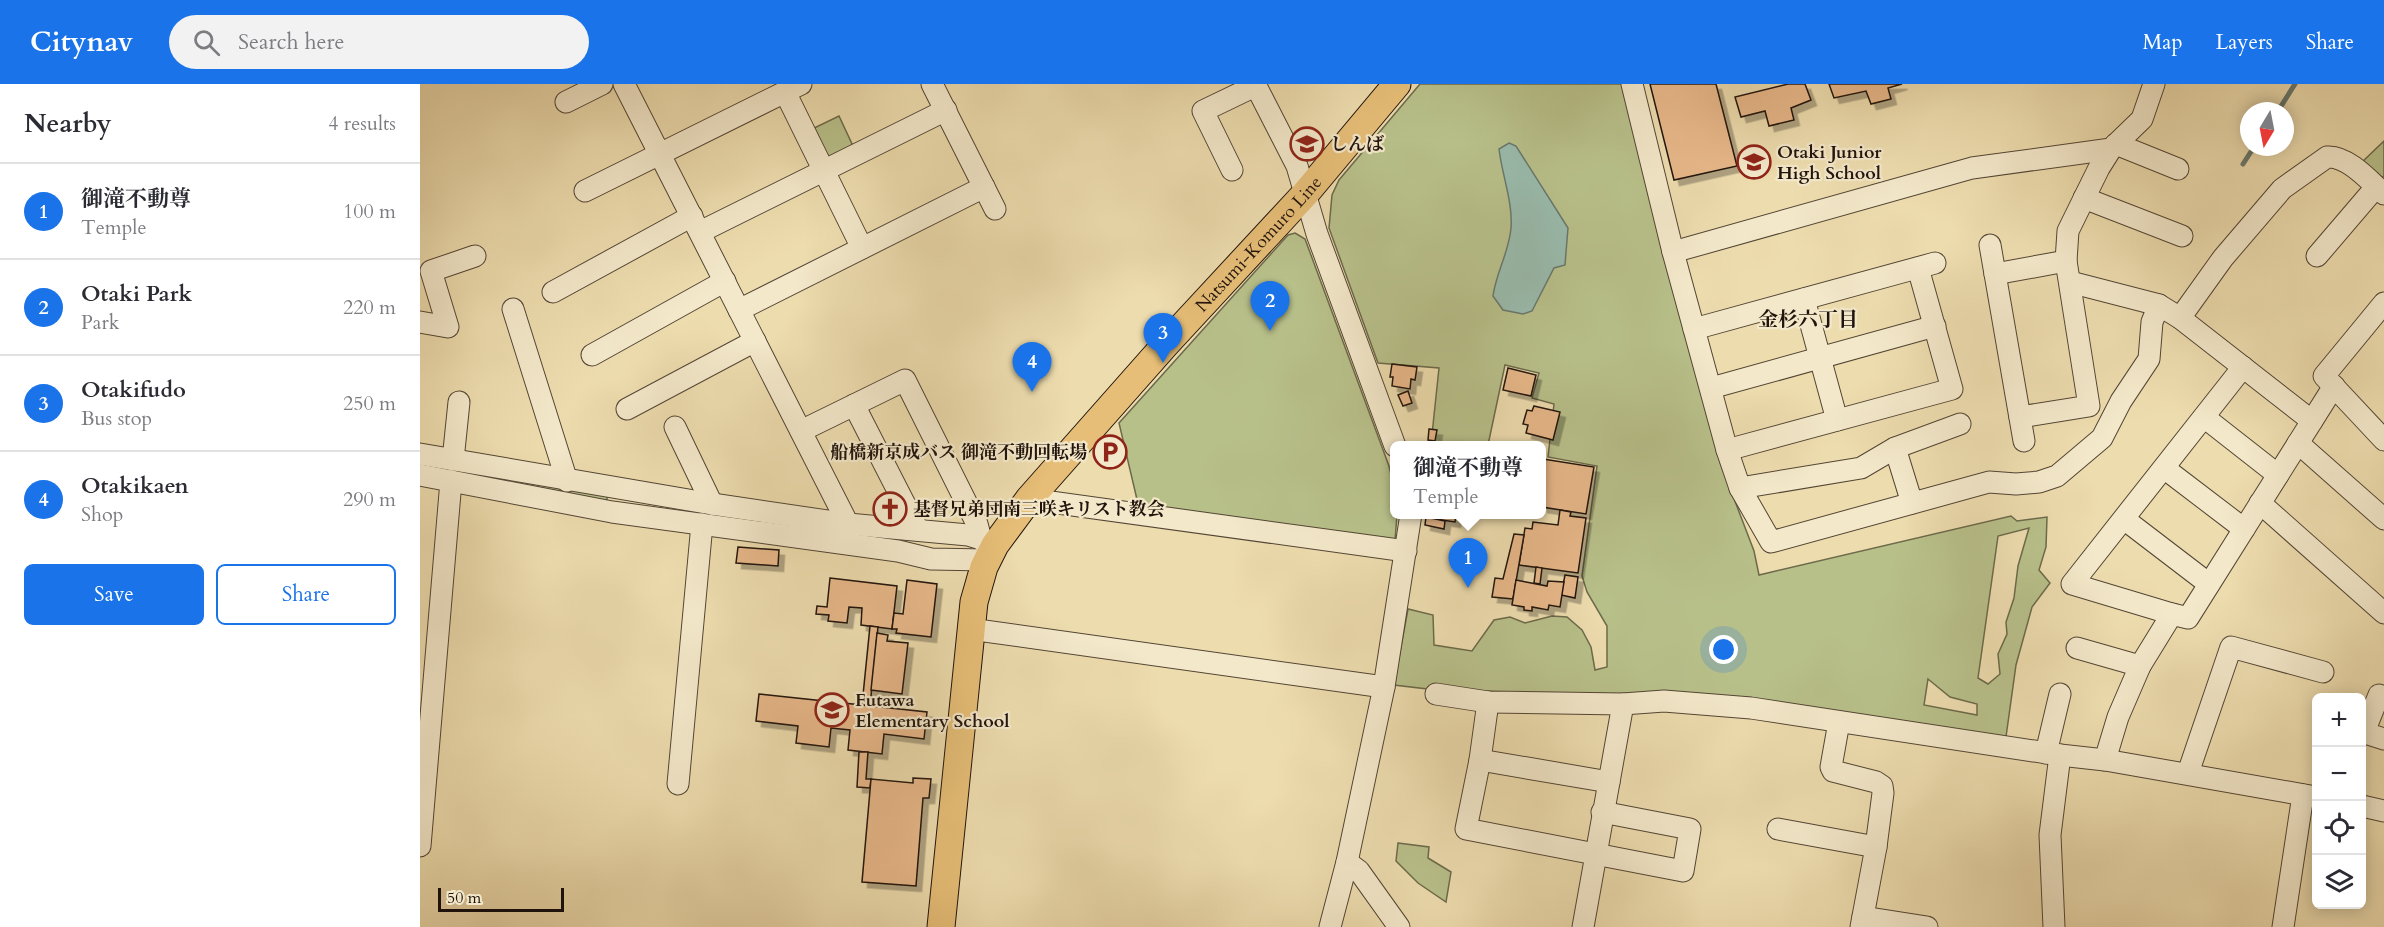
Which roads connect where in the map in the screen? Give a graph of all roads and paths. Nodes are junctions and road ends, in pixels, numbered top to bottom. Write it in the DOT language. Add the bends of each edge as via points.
graph roads {
  1 [pos="602,84"];
  2 [pos="932,84"];
  3 [pos="1397,84"];
  4 [pos="1632,84"];
  5 [pos="2154,84"];
  6 [pos="1255,85"];
  7 [pos="631,86"];
  8 [pos="793,88"];
  9 [pos="566,102"];
  10 [pos="946,110"];
  11 [pos="2113,146"];
  12 [pos="660,154"];
  13 [pos="2178,169"];
  14 [pos="824,170"];
  15 [pos="1232,170"];
  16 [pos="984,187"];
  17 [pos="585,191"];
  18 [pos="2380,191"];
  19 [pos="1305,194"];
  20 [pos="2084,198"];
  21 [pos="995,209"];
  22 [pos="696,224"];
  23 [pos="2182,236"];
  24 [pos="1990,245"];
  25 [pos="862,248"];
  26 [pos="1673,252"];
  27 [pos="476,256"];
  28 [pos="2317,256"];
  29 [pos="2066,261"];
  30 [pos="1995,274"];
  31 [pos="725,281"];
  32 [pos="2070,282"];
  33 [pos="553,292"];
  34 [pos="1804,299"];
  35 [pos="2384,303"];
  36 [pos="2158,305"];
  37 [pos="513,309"];
  38 [pos="739,310"];
  39 [pos="2180,318"];
  40 [pos="420,322"];
  41 [pos="1935,326"];
  42 [pos="1694,329"];
  43 [pos="755,341"];
  44 [pos="592,355"];
  45 [pos="1820,358"];
  46 [pos="2243,367"];
  47 [pos="2334,386"];
  48 [pos="1711,388"];
  49 [pos="459,402"];
  50 [pos="854,405"];
  51 [pos="627,409"];
  52 [pos="2020,417"];
  53 [pos="2204,417"];
  54 [pos="1837,420"];
  55 [pos="2312,421"];
  56 [pos="1960,424"];
  57 [pos="675,427"];
  58 [pos="2381,429"];
  59 [pos="801,431"];
  60 [pos="1393,441"];
  61 [pos="2024,441"];
  62 [pos="2298,443"];
  63 [pos="1895,447"];
  64 [pos="1727,450"];
  65 [pos="420,454"];
  66 [pos="2164,468"];
  67 [pos="452,470"];
  68 [pos="420,475"];
  69 [pos="2278,475"];
  70 [pos="567,481"];
  71 [pos="1740,488"];
  72 [pos="615,489"];
  73 [pos="1029,499"];
  74 [pos="1912,503"];
  75 [pos="2260,503"];
  76 [pos="712,504"];
  77 [pos="612,512"];
  78 [pos="1410,519"];
  79 [pos="2124,519"];
  80 [pos="2384,519"];
  81 [pos="702,524"];
  82 [pos="848,524"];
  83 [pos="2244,529"];
  84 [pos="918,530"];
  85 [pos="987,550"];
  86 [pos="1406,551"];
  87 [pos="2209,585"];
  88 [pos="2384,613"];
  89 [pos="2172,614"];
  90 [pos="970,629"];
  91 [pos="2077,648"];
  92 [pos="2140,666"];
  93 [pos="2323,672"];
  94 [pos="1384,687"];
  95 [pos="1436,694"];
  96 [pos="2060,694"];
  97 [pos="2379,695"];
  98 [pos="1488,702"];
  99 [pos="1623,704"];
  100 [pos="1839,722"];
  101 [pos="424,731"];
  102 [pos="2370,734"];
  103 [pos="2053,754"];
  104 [pos="1480,760"];
  105 [pos="2105,760"];
  106 [pos="2188,773"];
  107 [pos="1609,782"];
  108 [pos="678,784"];
  109 [pos="2310,796"];
  110 [pos="2366,807"];
  111 [pos="2384,811"];
  112 [pos="1602,812"];
  113 [pos="1778,829"];
  114 [pos="420,846"];
  115 [pos="1876,847"];
  116 [pos="1595,854"];
  117 [pos="1347,862"];
  118 [pos="1862,922"];
  119 [pos="941,927"];
  120 [pos="1330,927"];
  121 [pos="1399,927"];
  122 [pos="1583,927"];
  123 [pos="1926,927"];
  124 [pos="2054,927"];
  125 [pos="2283,927"];
  1 -- 9 [label="street"];
  2 -- 10 [label="street"];
  3 -- 19 [label="main road, Natsumi-Komuro Line"];
  4 -- 26 [label="street"];
  5 -- 11 [label="street" via="2142,119"];
  6 -- 15 [label="street" via="1203,111"];
  6 -- 19 [label="street" via="1297,166"];
  7 -- 12 [label="street"];
  8 -- 12 [label="street"];
  8 -- 14 [label="street"];
  10 -- 14 [label="street"];
  10 -- 16 [label="street"];
  11 -- 13 [label="street"];
  11 -- 20 [label="street"];
  11 -- 26 [label="street" via="1972,168"];
  12 -- 17 [label="street"];
  12 -- 22 [label="street"];
  14 -- 22 [label="street"];
  14 -- 25 [label="street"];
  16 -- 21 [label="street"];
  16 -- 25 [label="street"];
  18 -- 28 [label="street"];
  18 -- 39 [label="street" via="2346,162 2336,156 2327,157 2282,189 2223,258"];
  19 -- 60 [label="street"];
  19 -- 73 [label="main road, Natsumi-Komuro Line"];
  20 -- 23 [label="street"];
  20 -- 29 [label="street" via="2068,231"];
  22 -- 31 [label="street"];
  22 -- 33 [label="street"];
  24 -- 30 [label="street"];
  25 -- 38 [label="street"];
  26 -- 42 [label="street"];
  27 -- 40 [label="street" via="431,271 448,327"];
  29 -- 30 [label="street"];
  29 -- 32 [label="street"];
  30 -- 52 [label="street"];
  31 -- 38 [label="street"];
  31 -- 44 [label="street"];
  32 -- 36 [label="street"];
  32 -- 52 [label="street" via="2089,406"];
  34 -- 41 [label="street" via="1927,265"];
  34 -- 42 [label="street"];
  34 -- 45 [label="street"];
  35 -- 47 [label="street" via="2325,376"];
  36 -- 39 [label="street"];
  36 -- 74 [label="street" via="2146,365 2102,438 2064,472 2038,483 1989,482"];
  37 -- 70 [label="street"];
  38 -- 43 [label="street"];
  39 -- 46 [label="street"];
  41 -- 45 [label="street"];
  41 -- 54 [label="street" via="1952,388"];
  42 -- 48 [label="street"];
  43 -- 51 [label="street"];
  43 -- 59 [label="street"];
  45 -- 48 [label="street"];
  45 -- 54 [label="street"];
  46 -- 53 [label="street"];
  46 -- 55 [label="street"];
  47 -- 55 [label="street"];
  47 -- 58 [label="street"];
  48 -- 64 [label="street"];
  49 -- 67 [label="street"];
  50 -- 59 [label="street"];
  50 -- 84 [label="street"];
  50 -- 85 [label="street" via="905,380"];
  52 -- 61 [label="street"];
  53 -- 66 [label="street"];
  53 -- 69 [label="street"];
  54 -- 64 [label="street"];
  55 -- 62 [label="street"];
  56 -- 63 [label="street"];
  57 -- 76 [label="street"];
  59 -- 82 [label="street"];
  62 -- 69 [label="street"];
  62 -- 80 [label="street"];
  63 -- 71 [label="street" via="1847,472"];
  63 -- 74 [label="street"];
  64 -- 71 [label="street"];
  65 -- 67 [label="street"];
  66 -- 79 [label="street"];
  66 -- 83 [label="street"];
  67 -- 68 [label="street"];
  67 -- 70 [label="street"];
  67 -- 77 [label="street"];
  67 -- 101 [label="street"];
  69 -- 75 [label="street"];
  70 -- 72 [label="street"];
  71 -- 74 [label="street" via="1771,542"];
  72 -- 76 [label="street"];
  72 -- 77 [label="street"];
  73 -- 85 [label="main road, Natsumi-Komuro Line"];
  73 -- 86 [label="street"];
  75 -- 83 [label="street"];
  75 -- 88 [label="street"];
  76 -- 82 [label="street"];
  77 -- 81 [label="street"];
  78 -- 86 [label="street"];
  79 -- 87 [label="street"];
  79 -- 89 [label="street" via="2072,584"];
  81 -- 85 [label="street" via="898,551 931,560"];
  81 -- 108 [label="street"];
  82 -- 84 [label="street"];
  83 -- 87 [label="street"];
  84 -- 85 [label="street"];
  85 -- 90 [label="main road, Natsumi-Komuro Line"];
  86 -- 94 [label="street"];
  87 -- 89 [label="street" via="2188,618"];
  89 -- 92 [label="street"];
  90 -- 94 [label="street"];
  90 -- 119 [label="main road, Natsumi-Komuro Line"];
  91 -- 92 [label="street"];
  92 -- 105 [label="street"];
  93 -- 106 [label="street" via="2231,647"];
  94 -- 117 [label="street"];
  95 -- 98 [label="street"];
  96 -- 103 [label="street"];
  97 -- 102 [label="street"];
  98 -- 99 [label="street"];
  98 -- 104 [label="street"];
  99 -- 100 [label="street" via="1664,701 1751,708"];
  99 -- 107 [label="street"];
  100 -- 103 [label="street"];
  100 -- 115 [label="street" via="1833,771 1882,786"];
  101 -- 114 [label="street"];
  103 -- 105 [label="street"];
  103 -- 124 [label="street" via="2049,835"];
  104 -- 107 [label="street"];
  104 -- 116 [label="street" via="1466,829"];
  105 -- 106 [label="street"];
  106 -- 109 [label="street"];
  107 -- 112 [label="street"];
  109 -- 125 [label="street"];
  110 -- 111 [label="street"];
  112 -- 116 [label="street"];
  112 -- 116 [label="street" via="1690,829 1683,870"];
  113 -- 115 [label="street"];
  115 -- 118 [label="street"];
  116 -- 122 [label="street"];
  117 -- 120 [label="street"];
  117 -- 121 [label="street" via="1359,871"];
  118 -- 123 [label="street"];
}
